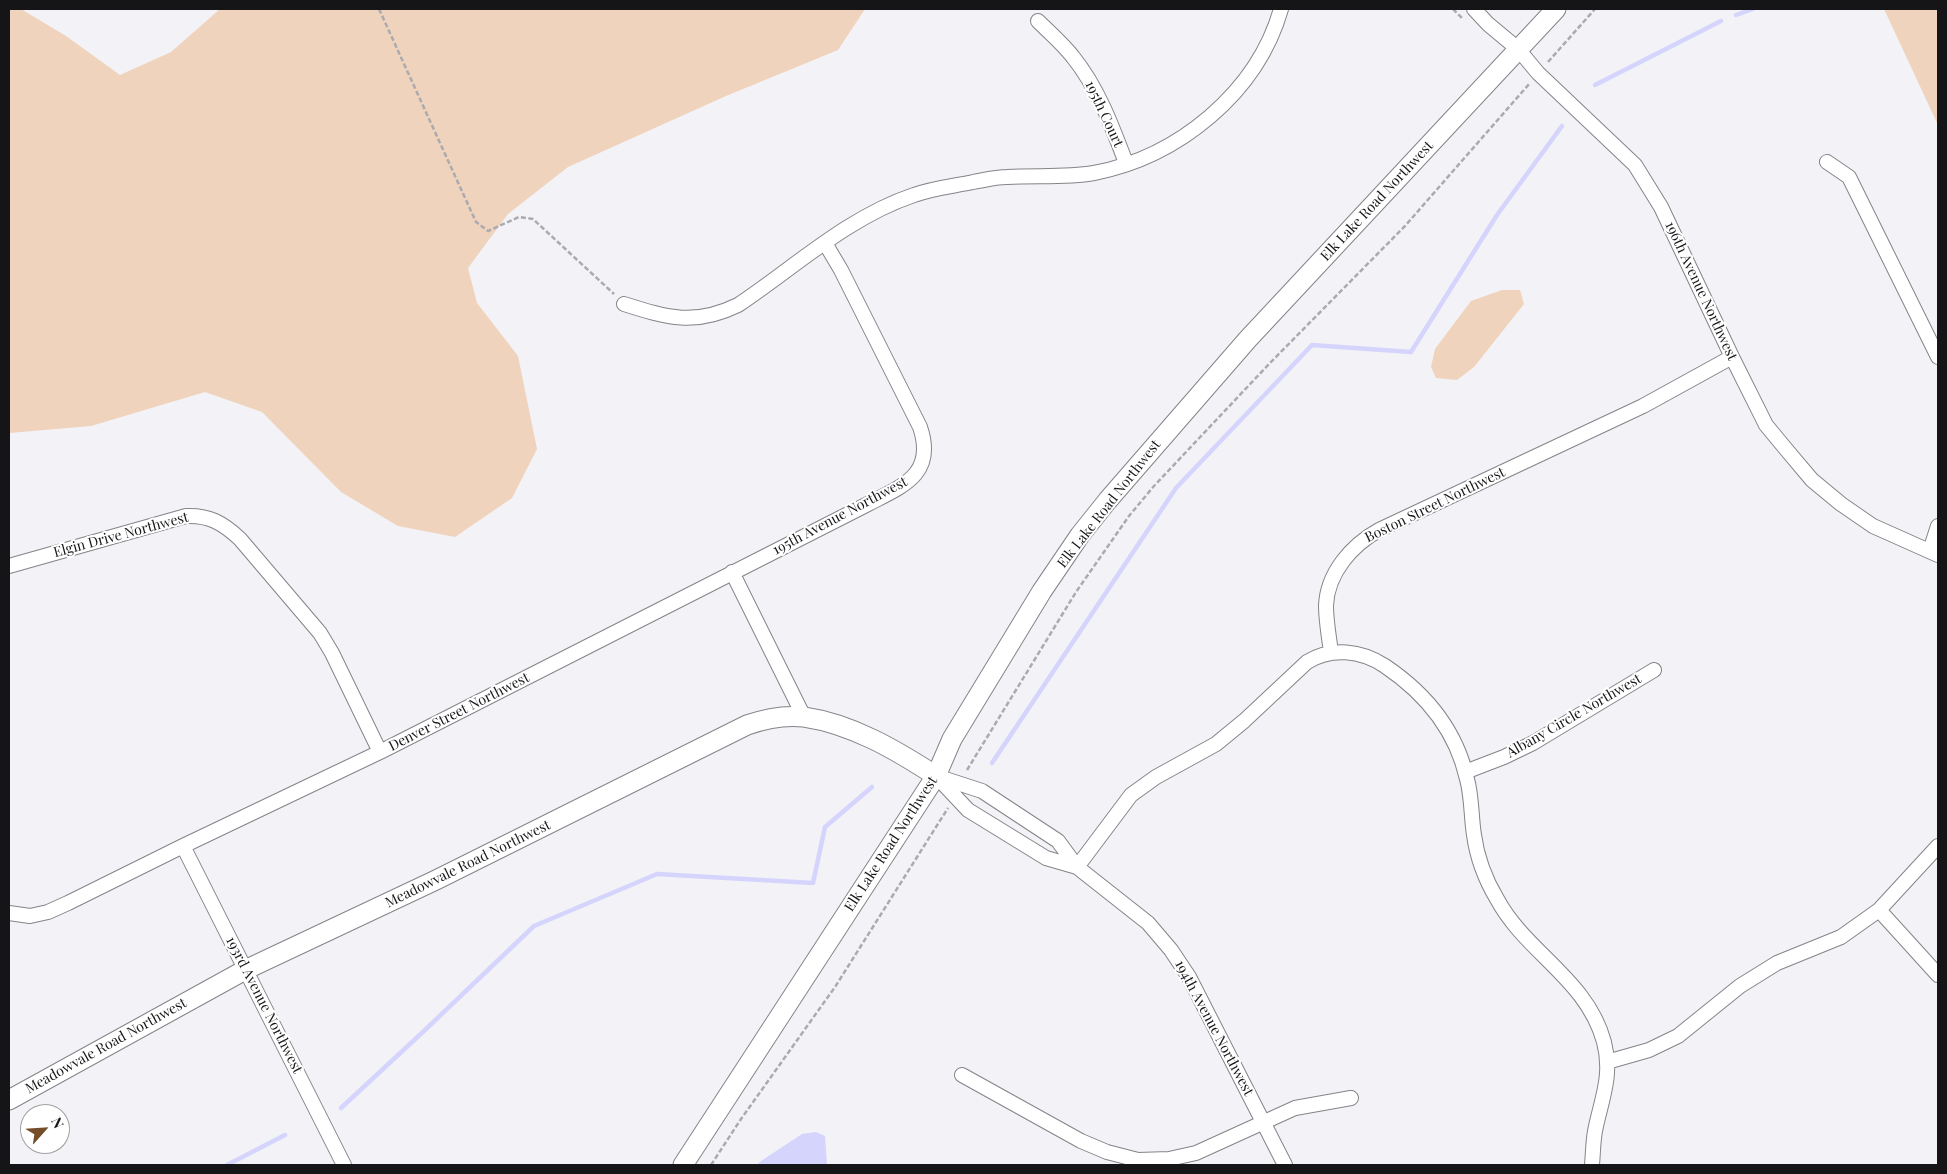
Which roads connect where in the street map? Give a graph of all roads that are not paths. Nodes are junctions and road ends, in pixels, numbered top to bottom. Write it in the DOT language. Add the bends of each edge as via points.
graph roads {
  1 [pos="1282,9"];
  2 [pos="1474,9"];
  3 [pos="1556,9"];
  4 [pos="1038,21"];
  5 [pos="1518,49"];
  6 [pos="1827,162"];
  7 [pos="1126,164"];
  8 [pos="825,243"];
  9 [pos="624,304"];
  10 [pos="1732,357"];
  11 [pos="1938,357"];
  12 [pos="1938,526"];
  13 [pos="1934,553"];
  14 [pos="9,566"];
  15 [pos="732,572"];
  16 [pos="1330,652"];
  17 [pos="1654,670"];
  18 [pos="804,717"];
  19 [pos="380,752"];
  20 [pos="1465,772"];
  21 [pos="936,776"];
  22 [pos="957,790"];
  23 [pos="183,846"];
  24 [pos="1938,846"];
  25 [pos="1077,867"];
  26 [pos="1879,910"];
  27 [pos="9,913"];
  28 [pos="245,970"];
  29 [pos="1938,975"];
  30 [pos="1607,1062"];
  31 [pos="962,1075"];
  32 [pos="1351,1098"];
  33 [pos="9,1100"];
  34 [pos="1263,1122"];
  35 [pos="344,1165"];
  36 [pos="683,1165"];
  37 [pos="1285,1165"];
  38 [pos="1592,1165"];
  1 -- 7 [label="street" via="1251,71 1222,105 1170,145"];
  2 -- 5 [label="street, 196th Avenue Northwest"];
  3 -- 5 [label="street, Elk Lake Road Northwest"];
  4 -- 7 [label="street, 195th Court" via="1073,57 1091,83"];
  5 -- 10 [label="street, 196th Avenue Northwest" via="1538,74 1635,166 1650,187"];
  5 -- 21 [label="street, Elk Lake Road Northwest" via="1248,339 1108,500 1042,591 952,739"];
  6 -- 11 [label="street" via="1849,177"];
  7 -- 8 [label="street" via="1093,173 1052,178 1006,176 916,194 875,212"];
  8 -- 9 [label="street" via="756,294 706,318 674,317"];
  8 -- 15 [label="street, 195th Avenue Northwest" via="912,410 924,440 923,461 902,486"];
  10 -- 13 [label="street, 196th Avenue Northwest" via="1766,424 1812,480 1873,526"];
  10 -- 16 [label="street, Boston Street Northwest" via="1643,406 1364,538 1336,571 1328,589 1326,606"];
  12 -- 13 [label="street"];
  14 -- 19 [label="street, Elgin Drive Northwest" via="186,516 213,519 240,539 320,633"];
  15 -- 18 [label="street"];
  15 -- 19 [label="street, Denver Street Northwest"];
  16 -- 20 [label="street" via="1363,655 1379,662 1414,688 1438,714 1456,744"];
  16 -- 25 [label="street" via="1307,662 1216,744 1156,776 1131,795"];
  17 -- 20 [label="street, Albany Circle Northwest" via="1533,743"];
  18 -- 21 [label="street, Meadowvale Road Northwest" via="860,734 899,752"];
  18 -- 28 [label="street, Meadowvale Road Northwest" via="747,725 436,880"];
  19 -- 23 [label="street, Denver Street Northwest"];
  20 -- 30 [label="street" via="1477,850 1489,884 1520,931 1585,1000 1600,1029"];
  21 -- 22 [label="street, 194th Avenue Northwest"];
  21 -- 36 [label="street, Elk Lake Road Northwest"];
  22 -- 25 [label="street, 194th Avenue Northwest" via="968,810 1046,858"];
  22 -- 25 [label="street, 194th Avenue Northwest" via="982,791 1058,841"];
  23 -- 27 [label="street, Denver Street Northwest" via="48,912 30,916"];
  23 -- 28 [label="street, 193rd Avenue Northwest"];
  24 -- 26 [label="street"];
  25 -- 34 [label="street, 194th Avenue Northwest" via="1148,923 1171,950 1189,977"];
  26 -- 29 [label="street"];
  26 -- 30 [label="street" via="1841,937 1777,963 1748,981 1678,1036 1649,1050"];
  28 -- 33 [label="street, Meadowvale Road Northwest"];
  28 -- 35 [label="street, 193rd Avenue Northwest"];
  30 -- 38 [label="street" via="1607,1081 1595,1131"];
  31 -- 34 [label="street" via="1081,1142 1138,1160 1169,1159 1196,1153"];
  32 -- 34 [label="street" via="1294,1108"];
  34 -- 37 [label="street, 194th Avenue Northwest"];
}
